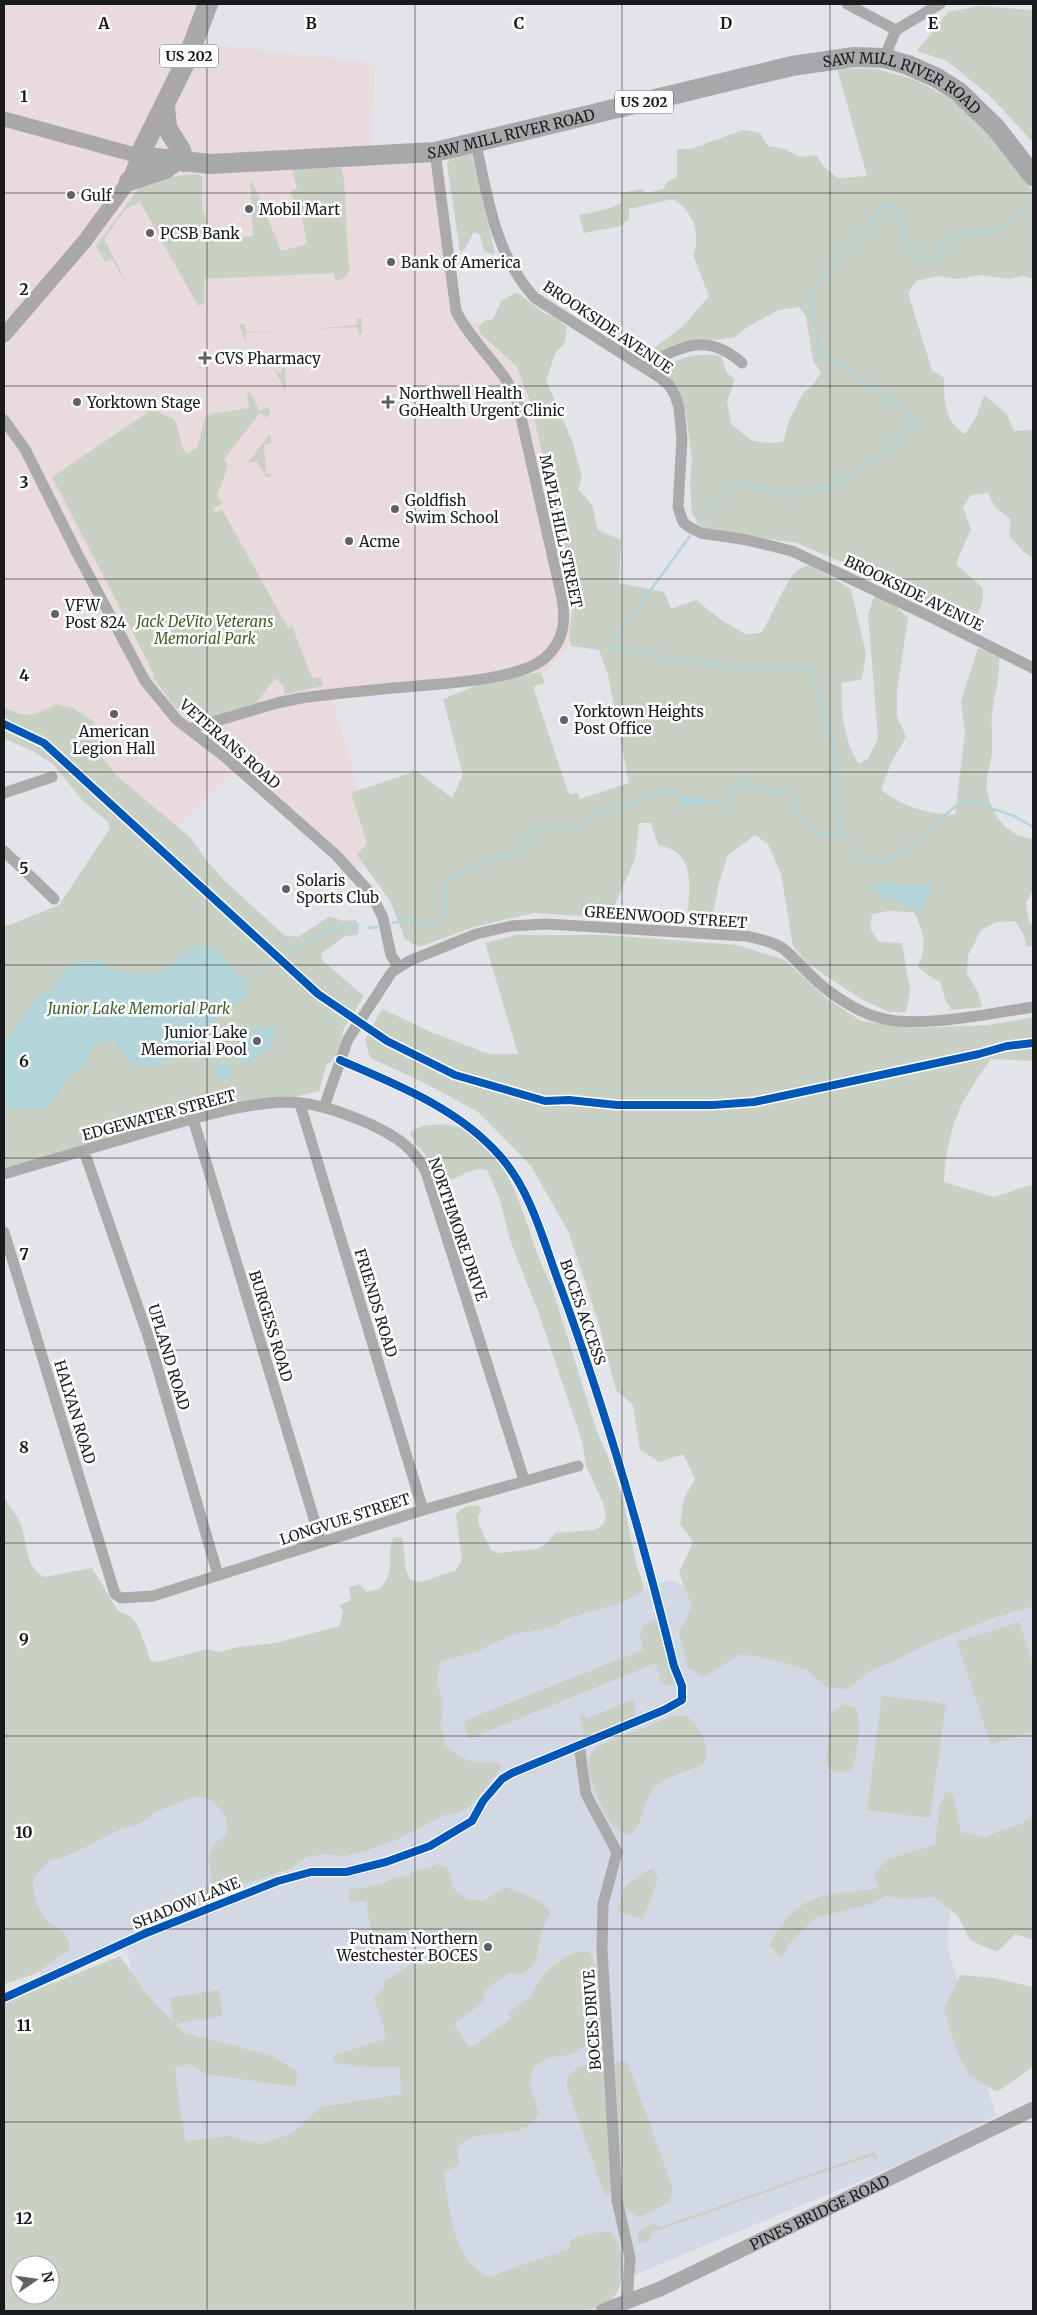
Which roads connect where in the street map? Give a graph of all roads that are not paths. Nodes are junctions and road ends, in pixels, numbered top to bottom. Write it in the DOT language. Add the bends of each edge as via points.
graph roads {
  1 [pos="208,4"];
  2 [pos="847,4"];
  3 [pos="940,4"];
  4 [pos="896,30"];
  5 [pos="884,58"];
  6 [pos="165,106"];
  7 [pos="4,119"];
  8 [pos="476,144"];
  9 [pos="434,152"];
  10 [pos="139,156"];
  11 [pos="179,162"];
  12 [pos="1033,176"];
  13 [pos="129,181"];
  14 [pos="4,335"];
  15 [pos="742,363"];
  16 [pos="643,367"];
  17 [pos="4,420"];
  18 [pos="1033,668"];
  19 [pos="189,729"];
  20 [pos="52,777"];
  21 [pos="4,793"];
  22 [pos="4,850"];
  23 [pos="54,899"];
  24 [pos="398,966"];
  25 [pos="1033,1008"];
  26 [pos="340,1060"];
  27 [pos="300,1104"];
  28 [pos="324,1107"];
  29 [pos="193,1119"];
  30 [pos="84,1151"];
  31 [pos="4,1174"];
  32 [pos="4,1232"];
  33 [pos="578,1466"];
  34 [pos="524,1480"];
  35 [pos="423,1510"];
  36 [pos="321,1542"];
  37 [pos="218,1575"];
  38 [pos="121,1598"];
  39 [pos="579,1745"];
  40 [pos="4,1998"];
  41 [pos="1033,2109"];
  42 [pos="626,2302"];
  43 [pos="603,2311"];
  1 -- 6 [label="highway, US 202"];
  2 -- 4 [label="street"];
  3 -- 4 [label="street"];
  4 -- 5 [label="street"];
  5 -- 8 [label="highway, SAW MILL RIVER ROAD / US 202" via="846,57 792,66"];
  5 -- 12 [label="highway, SAW MILL RIVER ROAD / US 202" via="937,78 959,92 996,128"];
  6 -- 10 [label="highway, US 202"];
  6 -- 11 [label="highway" via="167,128 180,150"];
  7 -- 10 [label="street, SAW MILL RIVER ROAD"];
  8 -- 9 [label="highway, SAW MILL RIVER ROAD / US 202"];
  8 -- 16 [label="street, BROOKSIDE AVENUE" via="495,226 519,280 535,298"];
  9 -- 11 [label="highway, SAW MILL RIVER ROAD / US 202" via="234,163"];
  9 -- 19 [label="street, MAPLE HILL STREET" via="456,312 465,330 510,383 518,404 565,624 545,657 532,666 511,673 301,698"];
  10 -- 11 [label="highway, SAW MILL RIVER ROAD / US 202"];
  10 -- 13 [label="street"];
  11 -- 13 [label="highway"];
  13 -- 14 [label="street" via="84,242"];
  15 -- 16 [label="street" via="719,347 701,344 678,348"];
  16 -- 18 [label="street, BROOKSIDE AVENUE" via="668,384 679,408 682,439 678,506 683,522 701,534 792,550"];
  17 -- 19 [label="street, VETERANS ROAD" via="25,449 145,681 176,720"];
  19 -- 24 [label="street, VETERANS ROAD" via="336,855 372,894"];
  20 -- 21 [label="street"];
  22 -- 23 [label="street"];
  24 -- 25 [label="street, GREENWOOD STREET" via="494,928 546,924 631,928 746,936 768,942 784,949 832,994 881,1019 907,1022"];
  24 -- 26 [label="street" via="348,1039"];
  26 -- 28 [label="street"];
  26 -- 39 [label="street, BOCES ACCESS" via="423,1097 469,1126 500,1156 515,1176 530,1206 566,1301 623,1472 682,1686 682,1700"];
  27 -- 28 [label="street, EDGEWATER STREET"];
  27 -- 29 [label="street, EDGEWATER STREET" via="260,1105"];
  27 -- 35 [label="street, FRIENDS ROAD"];
  28 -- 34 [label="street, NORTHMORE DRIVE" via="382,1130 416,1153 426,1172"];
  29 -- 30 [label="street, EDGEWATER STREET"];
  29 -- 36 [label="street, BURGESS ROAD"];
  30 -- 31 [label="street, EDGEWATER STREET"];
  30 -- 37 [label="street, UPLAND ROAD" via="149,1339"];
  32 -- 38 [label="street, HALYAN ROAD" via="115,1594"];
  33 -- 34 [label="street, LONGVUE STREET"];
  34 -- 35 [label="street, LONGVUE STREET"];
  35 -- 36 [label="street, LONGVUE STREET"];
  36 -- 37 [label="street, LONGVUE STREET"];
  37 -- 38 [label="street, LONGVUE STREET" via="153,1596"];
  39 -- 40 [label="street, SHADOW LANE" via="502,1779 483,1800 472,1821 430,1846 346,1872 311,1872 278,1881 144,1934"];
  39 -- 42 [label="street, BOCES DRIVE" via="586,1794 617,1852 603,1904 602,1950 617,2200 630,2258"];
  41 -- 42 [label="street, PINES BRIDGE ROAD" via="822,2212"];
  42 -- 43 [label="street, PINES BRIDGE ROAD"];
}
